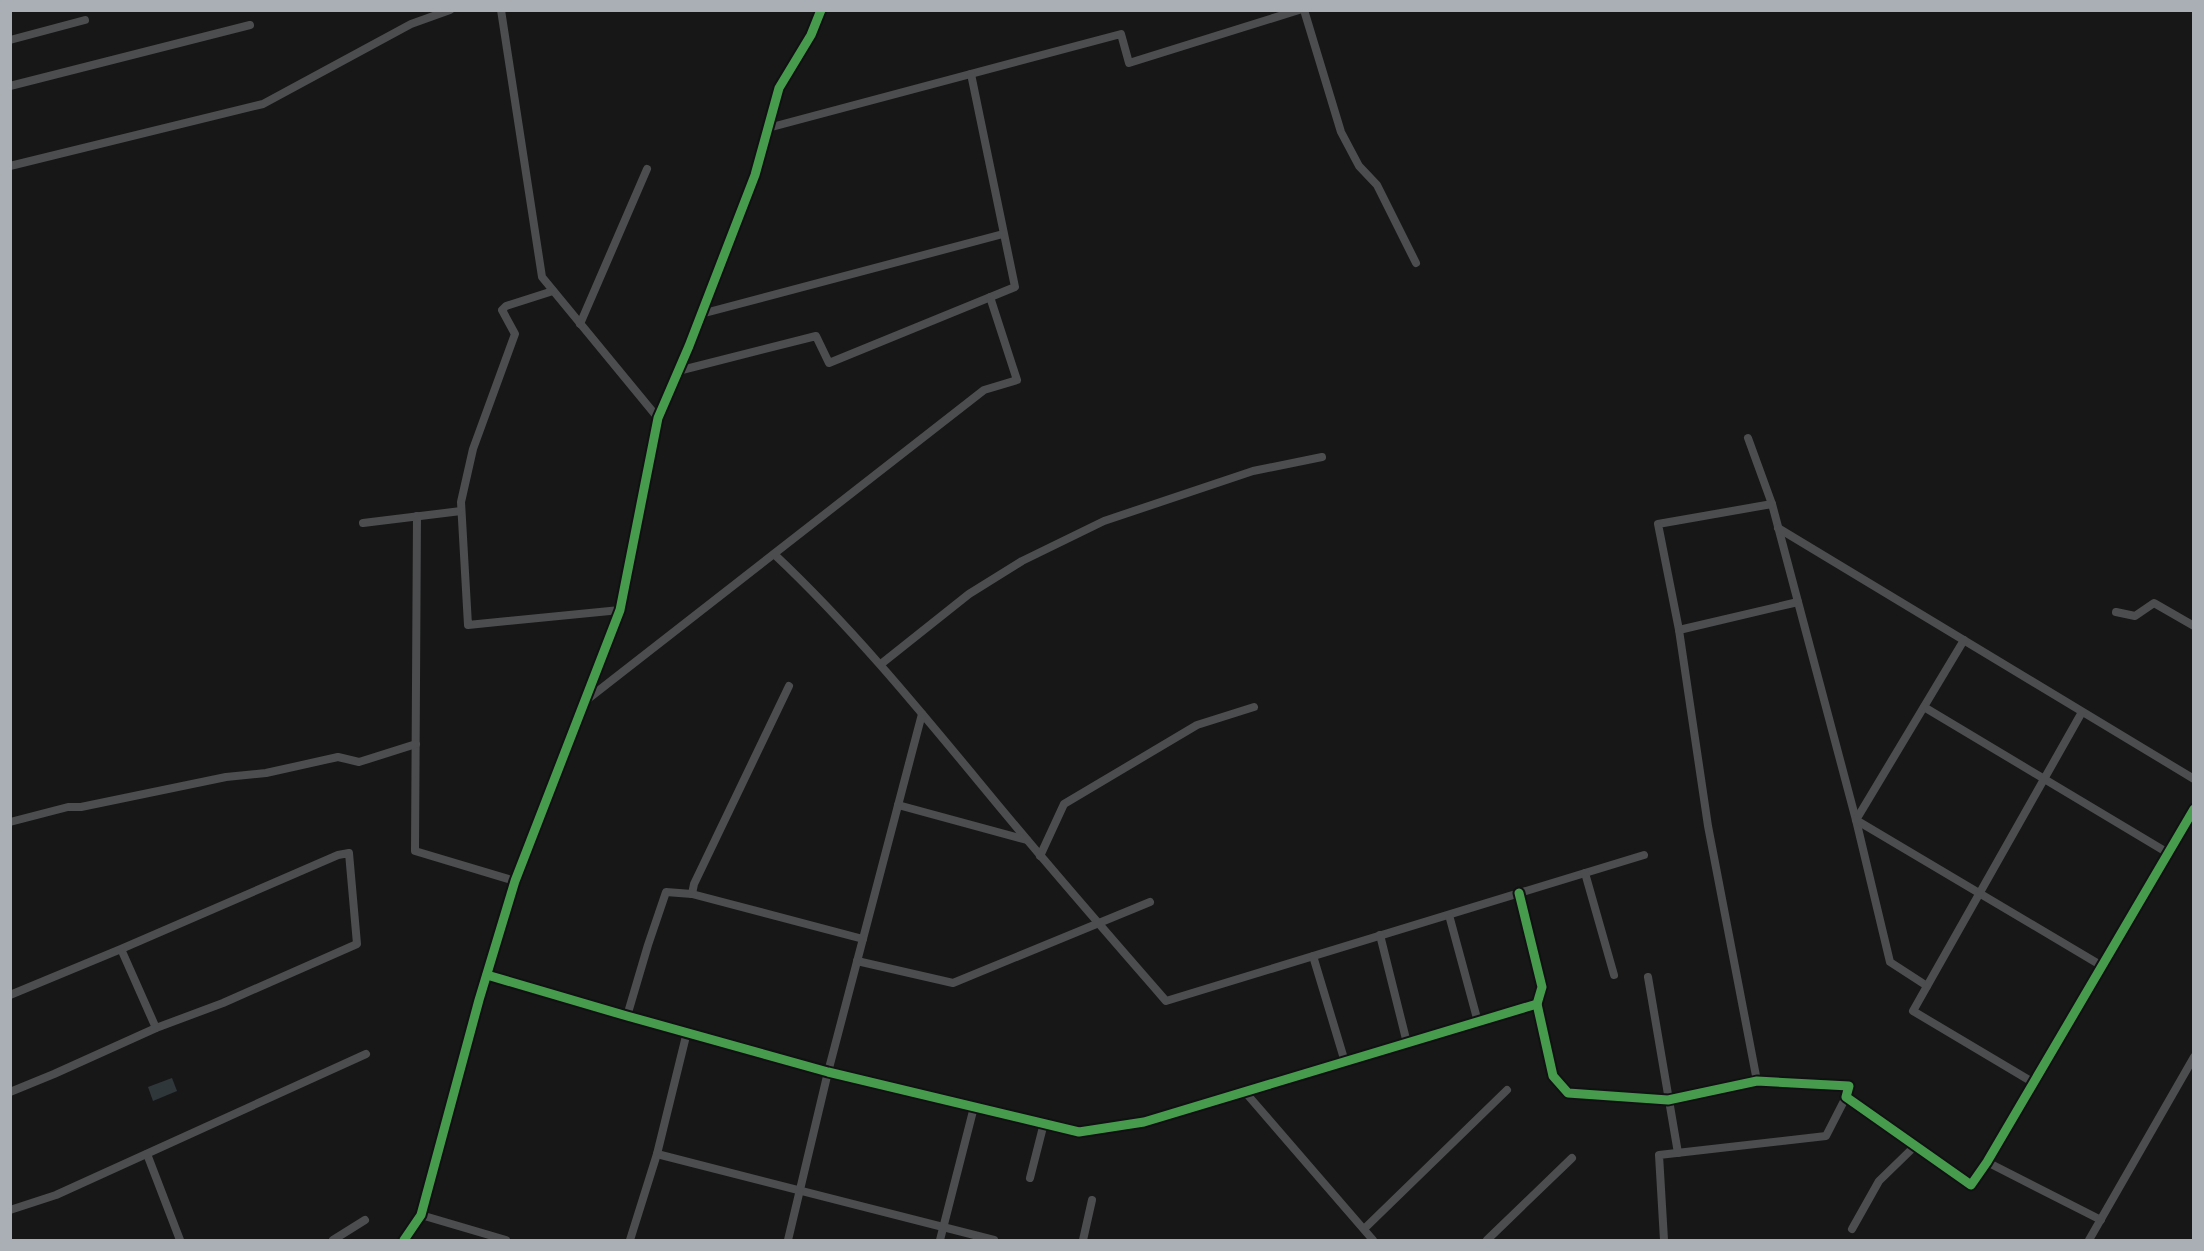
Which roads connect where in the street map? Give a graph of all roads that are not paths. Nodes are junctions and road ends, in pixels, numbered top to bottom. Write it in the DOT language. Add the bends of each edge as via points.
graph roads {
  1 [pos="450,10"];
  2 [pos="501,10"];
  3 [pos="821,10"];
  4 [pos="1299,10"];
  5 [pos="1304,10"];
  6 [pos="85,20"];
  7 [pos="250,25"];
  8 [pos="10,40"];
  9 [pos="971,74"];
  10 [pos="10,86"];
  11 [pos="768,128"];
  12 [pos="10,166"];
  13 [pos="647,169"];
  14 [pos="1003,234"];
  15 [pos="1416,263"];
  16 [pos="553,291"];
  17 [pos="990,297"];
  18 [pos="701,314"];
  19 [pos="580,324"];
  20 [pos="678,371"];
  21 [pos="658,418"];
  22 [pos="1748,438"];
  23 [pos="1322,457"];
  24 [pos="1772,504"];
  25 [pos="461,511"];
  26 [pos="417,516"];
  27 [pos="363,523"];
  28 [pos="1778,528"];
  29 [pos="774,554"];
  30 [pos="1798,602"];
  31 [pos="620,610"];
  32 [pos="2116,612"];
  33 [pos="2193,626"];
  34 [pos="1679,630"];
  35 [pos="1964,640"];
  36 [pos="881,664"];
  37 [pos="789,686"];
  38 [pos="584,703"];
  39 [pos="1254,706"];
  40 [pos="1924,708"];
  41 [pos="2082,712"];
  42 [pos="922,714"];
  43 [pos="416,744"];
  44 [pos="2044,779"];
  45 [pos="2193,779"];
  46 [pos="898,805"];
  47 [pos="2193,809"];
  48 [pos="1856,820"];
  49 [pos="10,822"];
  50 [pos="1027,840"];
  51 [pos="2168,853"];
  52 [pos="1644,855"];
  53 [pos="1040,856"];
  54 [pos="1585,873"];
  55 [pos="515,880"];
  56 [pos="1519,893"];
  57 [pos="1979,893"];
  58 [pos="692,894"];
  59 [pos="1150,903"];
  60 [pos="1449,915"];
  61 [pos="1099,924"];
  62 [pos="1380,935"];
  63 [pos="863,939"];
  64 [pos="121,949"];
  65 [pos="1313,956"];
  66 [pos="857,961"];
  67 [pos="2102,966"];
  68 [pos="487,975"];
  69 [pos="1614,975"];
  70 [pos="1648,976"];
  71 [pos="1927,986"];
  72 [pos="10,995"];
  73 [pos="1537,1004"];
  74 [pos="627,1016"];
  75 [pos="1478,1022"];
  76 [pos="156,1028"];
  77 [pos="687,1032"];
  78 [pos="1407,1043"];
  79 [pos="366,1054"];
  80 [pos="2193,1057"];
  81 [pos="1345,1062"];
  82 [pos="828,1072"];
  83 [pos="1757,1082"];
  84 [pos="2034,1083"];
  85 [pos="1507,1090"];
  86 [pos="10,1092"];
  87 [pos="1245,1092"];
  88 [pos="1846,1097"];
  89 [pos="1668,1100"];
  90 [pos="974,1107"];
  91 [pos="1044,1123"];
  92 [pos="1915,1146"];
  93 [pos="1678,1153"];
  94 [pos="147,1154"];
  95 [pos="657,1154"];
  96 [pos="1572,1158"];
  97 [pos="1987,1162"];
  98 [pos="1030,1178"];
  99 [pos="799,1192"];
  100 [pos="1092,1200"];
  101 [pos="10,1210"];
  102 [pos="421,1215"];
  103 [pos="365,1220"];
  104 [pos="2101,1220"];
  105 [pos="943,1228"];
  106 [pos="1852,1228"];
  107 [pos="1364,1229"];
  108 [pos="180,1240"];
  109 [pos="333,1240"];
  110 [pos="404,1240"];
  111 [pos="506,1240"];
  112 [pos="630,1240"];
  113 [pos="788,1240"];
  114 [pos="940,1240"];
  115 [pos="994,1240"];
  116 [pos="1083,1240"];
  117 [pos="1373,1240"];
  118 [pos="1487,1240"];
  119 [pos="1664,1240"];
  120 [pos="2089,1240"];
  1 -- 12 [label="street" via="411,24 263,104"];
  2 -- 16 [label="street" via="542,277"];
  3 -- 11 [label="street" via="811,35 779,88"];
  4 -- 9 [label="street" via="1129,63 1121,34"];
  5 -- 15 [label="street" via="1341,132 1359,166 1377,185"];
  6 -- 8 [label="street"];
  7 -- 10 [label="street"];
  9 -- 11 [label="street"];
  9 -- 14 [label="street"];
  11 -- 18 [label="street" via="755,175"];
  13 -- 19 [label="street"];
  14 -- 17 [label="street" via="1015,287"];
  14 -- 18 [label="street"];
  16 -- 19 [label="street"];
  16 -- 25 [label="street" via="502,310 515,334 472,448"];
  17 -- 20 [label="street" via="829,363 816,336"];
  17 -- 29 [label="street" via="1017,381 984,390"];
  18 -- 20 [label="street"];
  19 -- 21 [label="street"];
  20 -- 21 [label="street"];
  21 -- 31 [label="street"];
  22 -- 24 [label="street"];
  23 -- 36 [label="street" via="1253,471 1104,521 1022,561 969,594"];
  24 -- 28 [label="street"];
  24 -- 34 [label="street" via="1658,524"];
  25 -- 26 [label="street"];
  25 -- 31 [label="street" via="468,625"];
  26 -- 27 [label="street"];
  26 -- 43 [label="street"];
  28 -- 30 [label="street"];
  28 -- 35 [label="street"];
  29 -- 36 [label="street"];
  29 -- 38 [label="street"];
  30 -- 34 [label="street"];
  30 -- 48 [label="street"];
  31 -- 38 [label="street"];
  32 -- 33 [label="street" via="2135,616 2154,603"];
  34 -- 83 [label="street" via="1708,826"];
  35 -- 40 [label="street"];
  35 -- 41 [label="street"];
  36 -- 42 [label="street"];
  37 -- 58 [label="street"];
  38 -- 55 [label="street"];
  39 -- 53 [label="street" via="1197,725 1064,804"];
  40 -- 44 [label="street"];
  40 -- 48 [label="street"];
  41 -- 44 [label="street"];
  41 -- 45 [label="street"];
  42 -- 46 [label="street"];
  42 -- 50 [label="street"];
  43 -- 49 [label="street" via="359,762 338,757 68,807"];
  43 -- 55 [label="street" via="416,851"];
  44 -- 51 [label="street"];
  44 -- 57 [label="street"];
  46 -- 50 [label="street"];
  46 -- 63 [label="street"];
  47 -- 51 [label="street"];
  48 -- 57 [label="street"];
  48 -- 71 [label="street" via="1890,962"];
  50 -- 53 [label="street"];
  51 -- 67 [label="street"];
  52 -- 54 [label="street"];
  53 -- 61 [label="street"];
  54 -- 56 [label="street"];
  54 -- 69 [label="street"];
  55 -- 68 [label="street"];
  56 -- 60 [label="street"];
  56 -- 73 [label="street" via="1542,987"];
  57 -- 67 [label="street"];
  57 -- 71 [label="street"];
  58 -- 63 [label="street"];
  58 -- 74 [label="street" via="666,891"];
  59 -- 61 [label="street"];
  60 -- 62 [label="street"];
  60 -- 75 [label="street"];
  61 -- 65 [label="street" via="1166,1001"];
  61 -- 66 [label="street" via="953,983"];
  62 -- 65 [label="street"];
  62 -- 78 [label="street"];
  63 -- 66 [label="street"];
  64 -- 72 [label="street"];
  64 -- 76 [label="street"];
  64 -- 76 [label="street" via="349,853 357,944"];
  65 -- 81 [label="street"];
  66 -- 82 [label="street"];
  67 -- 84 [label="street"];
  68 -- 74 [label="street"];
  68 -- 102 [label="street"];
  70 -- 89 [label="street"];
  71 -- 84 [label="street" via="1913,1011"];
  73 -- 75 [label="street"];
  73 -- 89 [label="street" via="1553,1077 1568,1093"];
  74 -- 77 [label="street"];
  75 -- 78 [label="street"];
  76 -- 86 [label="street"];
  77 -- 82 [label="street"];
  77 -- 95 [label="street"];
  78 -- 81 [label="street"];
  79 -- 94 [label="street"];
  80 -- 104 [label="street"];
  81 -- 87 [label="street"];
  82 -- 90 [label="street"];
  82 -- 99 [label="street"];
  83 -- 88 [label="street" via="1849,1086"];
  83 -- 89 [label="street"];
  84 -- 97 [label="street"];
  85 -- 107 [label="street"];
  87 -- 91 [label="street" via="1144,1122 1079,1132"];
  87 -- 107 [label="street"];
  88 -- 92 [label="street"];
  88 -- 93 [label="street" via="1826,1137"];
  89 -- 93 [label="street"];
  90 -- 91 [label="street"];
  90 -- 105 [label="street"];
  91 -- 98 [label="street"];
  92 -- 97 [label="street" via="1971,1185"];
  92 -- 106 [label="street" via="1879,1181"];
  93 -- 119 [label="street" via="1659,1155"];
  94 -- 101 [label="street" via="56,1195"];
  94 -- 108 [label="street"];
  95 -- 99 [label="street"];
  95 -- 112 [label="street"];
  96 -- 118 [label="street"];
  97 -- 104 [label="street"];
  99 -- 105 [label="street"];
  99 -- 113 [label="street"];
  100 -- 116 [label="street"];
  102 -- 110 [label="street"];
  102 -- 111 [label="street"];
  103 -- 109 [label="street"];
  104 -- 120 [label="street"];
  105 -- 114 [label="street"];
  105 -- 115 [label="street"];
  107 -- 117 [label="street"];
}
